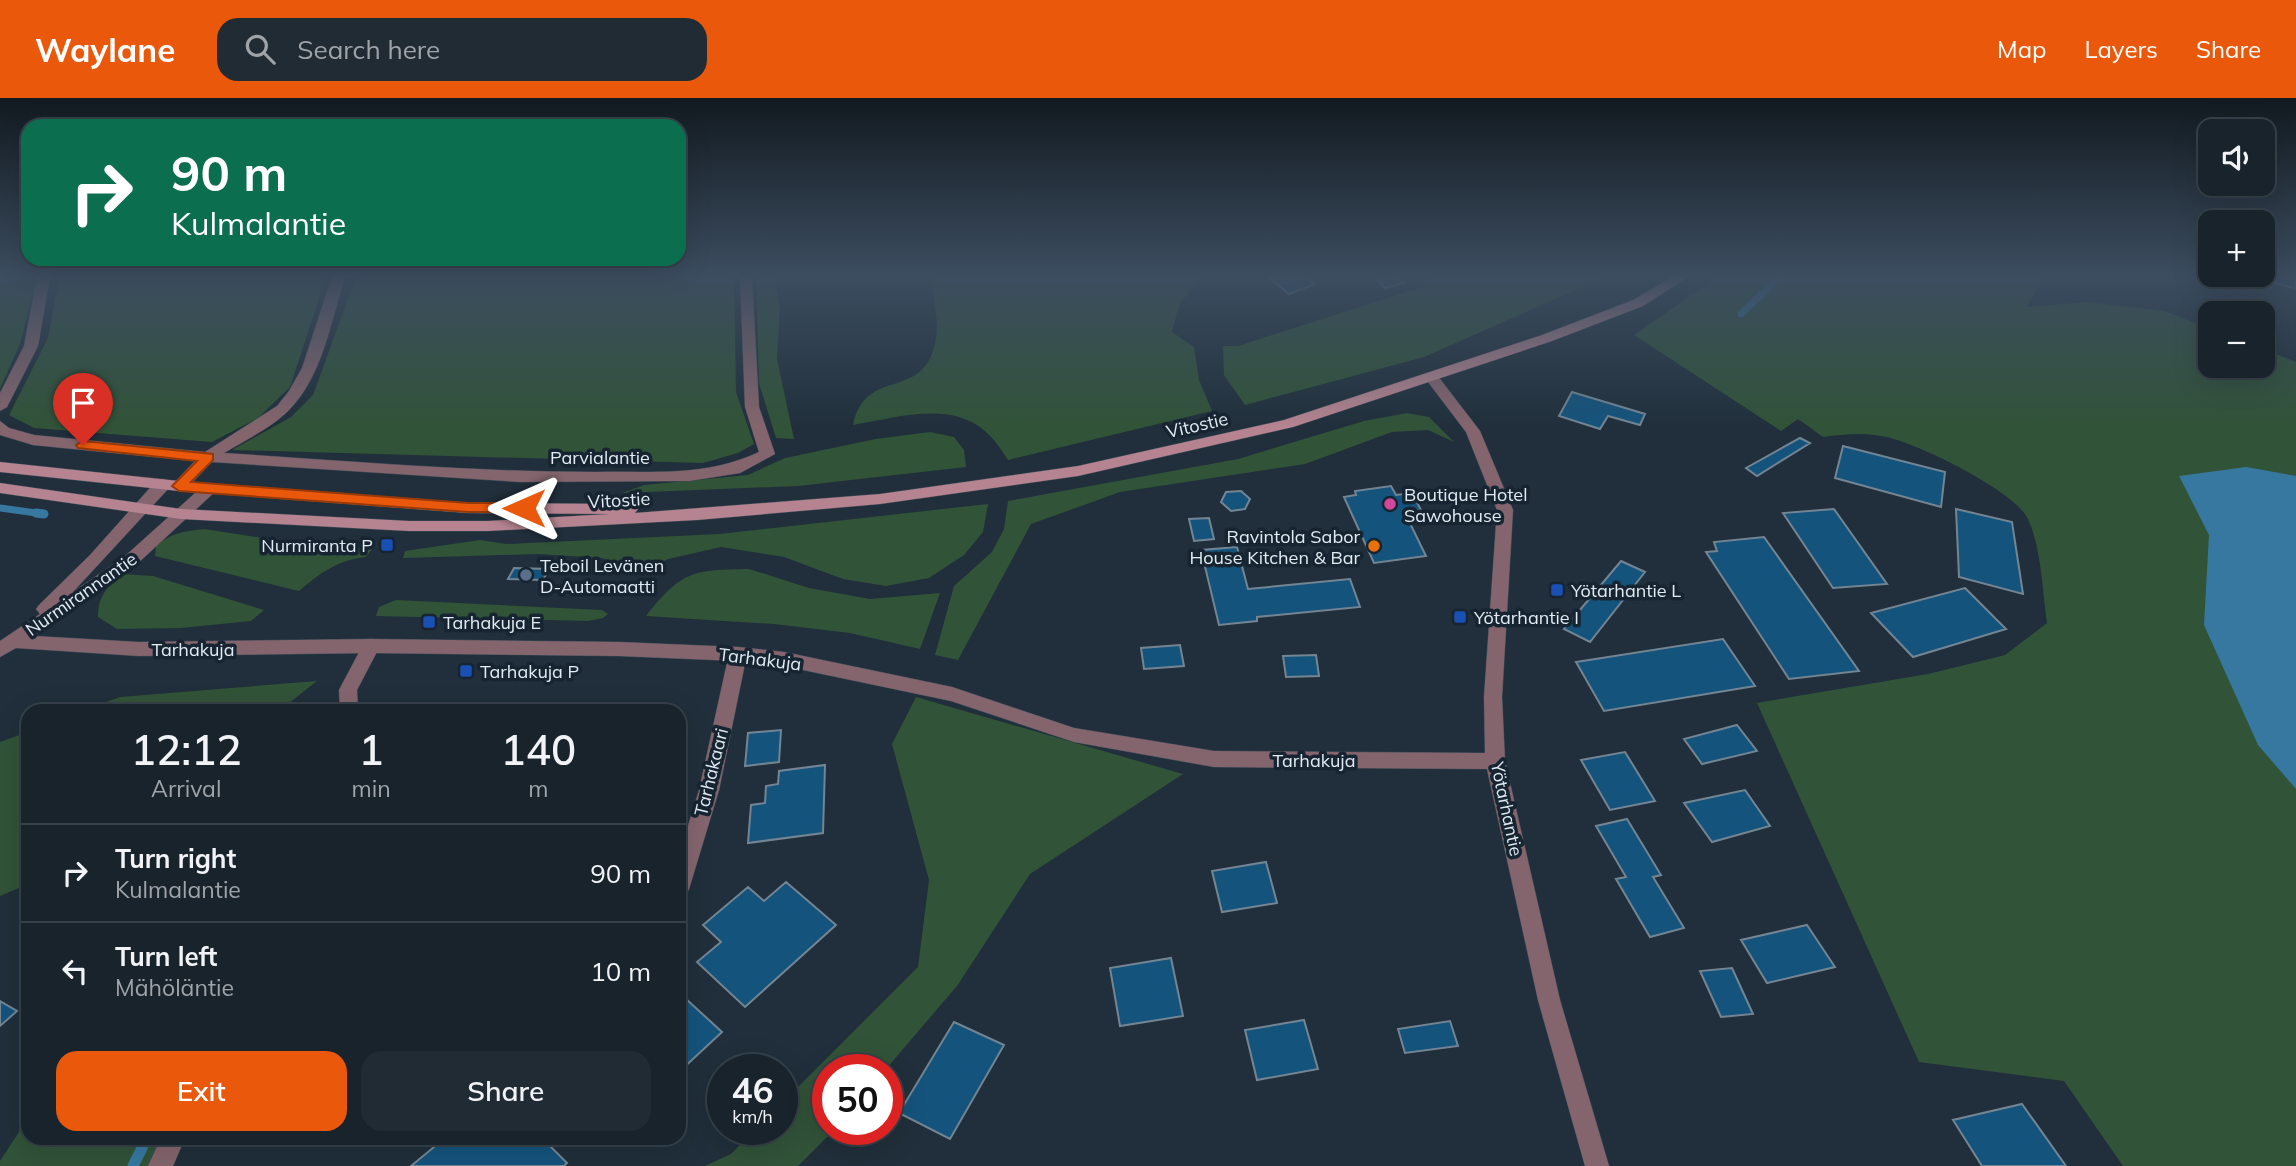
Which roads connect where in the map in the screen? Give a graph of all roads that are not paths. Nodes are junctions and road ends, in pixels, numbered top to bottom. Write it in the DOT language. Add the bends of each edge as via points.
graph roads {
  1 [pos="35,327"];
  2 [pos="323,327"];
  3 [pos="748,327"];
  4 [pos="1573,327"];
  5 [pos="1432,378"];
  6 [pos="0,407"];
  7 [pos="0,426"];
  8 [pos="208,457"];
  9 [pos="0,467"];
  10 [pos="171,485"];
  11 [pos="0,488"];
  12 [pos="210,489"];
  13 [pos="141,510"];
  14 [pos="181,514"];
  15 [pos="697,515"];
  16 [pos="6,646"];
  17 [pos="371,646"];
  18 [pos="738,654"];
  19 [pos="349,704"];
  20 [pos="1495,761"];
  21 [pos="686,866"];
  22 [pos="170,1145"];
  23 [pos="160,1166"];
  24 [pos="1597,1166"];
  1 -- 6 [label="street" via="31,346"];
  2 -- 8 [label="street, Nurmirannantie" via="309,368 282,409"];
  3 -- 8 [label="street, Parvialantie" via="752,407 767,454 735,470 689,476 520,477"];
  4 -- 5 [label="main road, Vitostie"];
  5 -- 15 [label="main road, Vitostie" via="1288,424 1078,471 880,499"];
  5 -- 20 [label="street, Yötarhantie" via="1473,431 1505,510 1493,697"];
  7 -- 8 [label="street" via="33,440"];
  8 -- 10 [label="street, Nurmirannantie"];
  9 -- 10 [label="main road, Vitostie"];
  10 -- 12 [label="main road, Vitostie"];
  10 -- 13 [label="street, Nurmirannantie"];
  11 -- 13 [label="main road, Vitostie"];
  12 -- 14 [label="street, Nurmirannantie"];
  12 -- 15 [label="main road, Vitostie" via="468,508 607,508"];
  13 -- 14 [label="main road, Vitostie"];
  13 -- 16 [label="street, Nurmirannantie"];
  14 -- 15 [label="main road, Vitostie" via="381,526 488,526"];
  14 -- 16 [label="street, Nurmirannantie" via="130,561"];
  16 -- 17 [label="street, Tarhakuja"];
  17 -- 18 [label="street, Tarhakuja"];
  17 -- 19 [label="street" via="348,690"];
  18 -- 20 [label="street, Tarhakuja" via="784,659 952,694 1074,734 1214,759"];
  18 -- 21 [label="street, Tarhakaari" via="709,790"];
  20 -- 24 [label="street, Yötarhantie" via="1549,1000"];
  22 -- 23 [label="street"];
}
